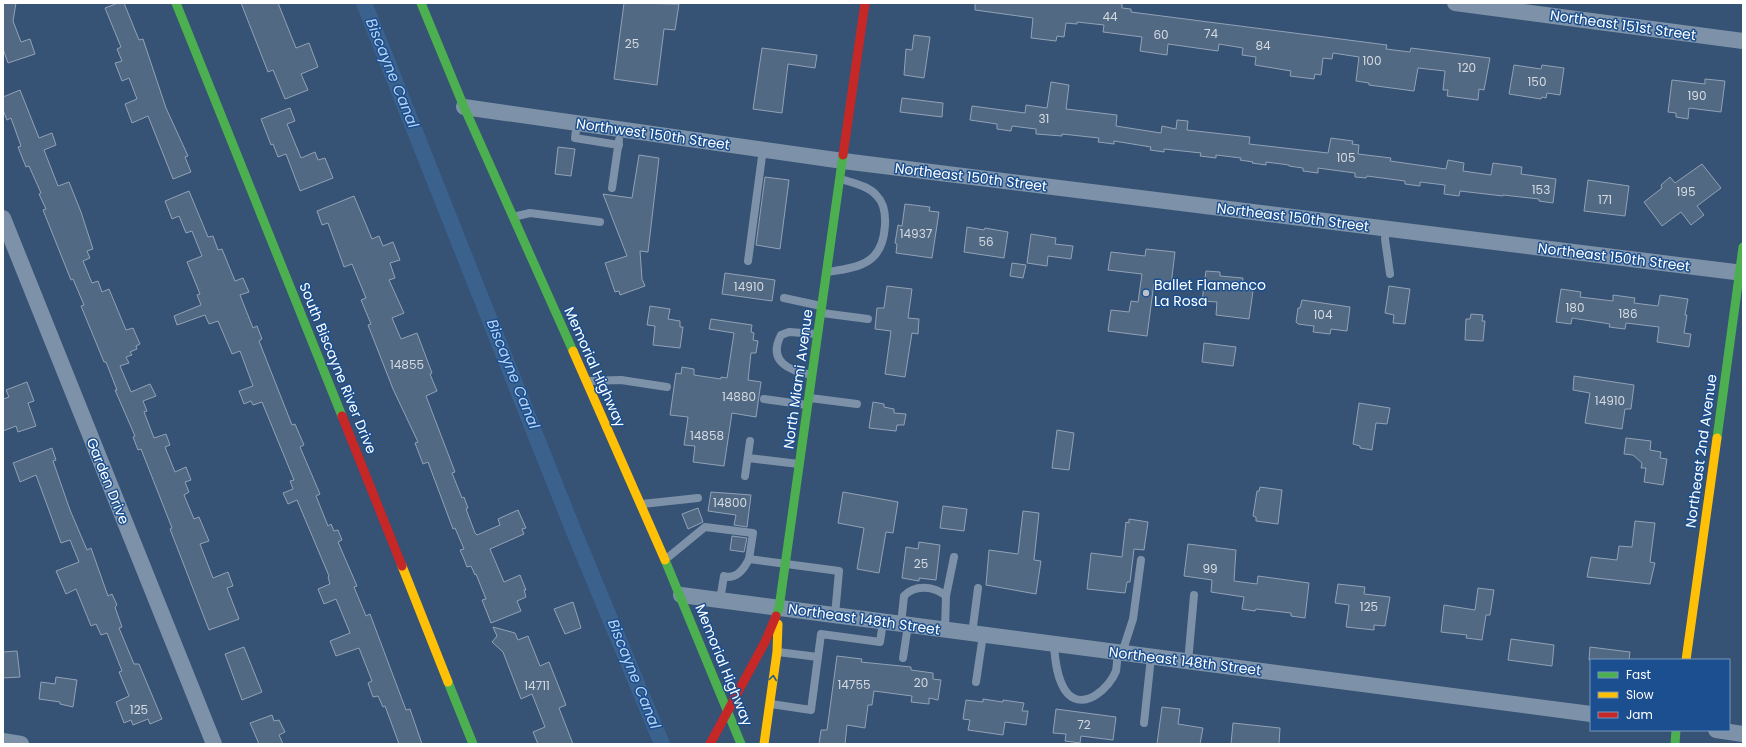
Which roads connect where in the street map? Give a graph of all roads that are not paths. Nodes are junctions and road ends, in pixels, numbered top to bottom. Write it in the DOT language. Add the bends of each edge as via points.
graph roads {
  1 [pos="176,3"];
  2 [pos="420,3"];
  3 [pos="865,3"];
  4 [pos="1454,3"];
  5 [pos="1743,41"];
  6 [pos="464,107"];
  7 [pos="620,137"];
  8 [pos="763,149"];
  9 [pos="843,161"];
  10 [pos="840,179"];
  11 [pos="612,188"];
  12 [pos="512,217"];
  13 [pos="3,218"];
  14 [pos="600,222"];
  15 [pos="1386,228"];
  16 [pos="1743,247"];
  17 [pos="748,261"];
  18 [pos="827,272"];
  19 [pos="1741,272"];
  20 [pos="1390,274"];
  21 [pos="784,298"];
  22 [pos="822,310"];
  23 [pos="868,318"];
  24 [pos="818,334"];
  25 [pos="813,376"];
  26 [pos="586,381"];
  27 [pos="667,386"];
  28 [pos="764,399"];
  29 [pos="809,401"];
  30 [pos="857,404"];
  31 [pos="750,441"];
  32 [pos="748,458"];
  33 [pos="800,464"];
  34 [pos="745,476"];
  35 [pos="698,498"];
  36 [pos="641,504"];
  37 [pos="954,557"];
  38 [pos="749,559"];
  39 [pos="665,560"];
  40 [pos="1142,560"];
  41 [pos="786,565"];
  42 [pos="978,588"];
  43 [pos="681,595"];
  44 [pos="1194,595"];
  45 [pos="946,596"];
  46 [pos="720,600"];
  47 [pos="779,608"];
  48 [pos="834,616"];
  49 [pos="882,622"];
  50 [pos="904,625"];
  51 [pos="945,630"];
  52 [pos="977,634"];
  53 [pos="1054,644"];
  54 [pos="777,652"];
  55 [pos="1120,653"];
  56 [pos="818,657"];
  57 [pos="1151,657"];
  58 [pos="903,658"];
  59 [pos="1686,659"];
  60 [pos="1188,662"];
  61 [pos="976,682"];
  62 [pos="770,704"];
  63 [pos="728,711"];
  64 [pos="1590,714"];
  65 [pos="1144,723"];
  66 [pos="1676,731"];
  67 [pos="1723,731"];
  68 [pos="1743,734"];
  69 [pos="3,742"];
  70 [pos="21,744"];
  71 [pos="214,744"];
  72 [pos="473,744"];
  73 [pos="710,744"];
  74 [pos="741,744"];
  75 [pos="764,744"];
  76 [pos="1674,744"];
  1 -- 72 [label="street, South Biscayne River Drive"];
  2 -- 6 [label="street, Memorial Highway"];
  3 -- 9 [label="street, North Miami Avenue"];
  4 -- 5 [label="street, Northeast 151st Street"];
  6 -- 7 [label="street, Northwest 150th Street" via="577,123"];
  6 -- 12 [label="street, Memorial Highway"];
  7 -- 8 [label="street, Northwest 150th Street"];
  7 -- 11 [label="lane"];
  8 -- 9 [label="street, Northwest 150th Street"];
  8 -- 17 [label="lane"];
  9 -- 10 [label="street, North Miami Avenue"];
  9 -- 15 [label="street, Northeast 150th Street"];
  10 -- 18 [label="street, North Miami Avenue"];
  10 -- 18 [label="lane" via="861,185 878,196 883,206 885,235 873,257 852,268"];
  12 -- 14 [label="lane" via="530,213"];
  12 -- 26 [label="street, Memorial Highway"];
  13 -- 71 [label="street, Garden Drive"];
  15 -- 19 [label="street, Northeast 150th Street"];
  15 -- 20 [label="lane"];
  16 -- 19 [label="street, Northeast 2nd Avenue"];
  18 -- 22 [label="street, North Miami Avenue"];
  19 -- 59 [label="street, Northeast 2nd Avenue"];
  21 -- 22 [label="lane"];
  22 -- 23 [label="lane"];
  22 -- 24 [label="street, North Miami Avenue"];
  24 -- 25 [label="street, North Miami Avenue"];
  24 -- 25 [label="lane" via="789,332 781,335 776,348 780,361 789,369"];
  25 -- 29 [label="street, North Miami Avenue"];
  26 -- 27 [label="lane" via="621,380"];
  26 -- 36 [label="street, Memorial Highway"];
  28 -- 29 [label="lane"];
  29 -- 30 [label="lane"];
  29 -- 33 [label="street, North Miami Avenue"];
  31 -- 32 [label="lane"];
  32 -- 33 [label="lane"];
  32 -- 34 [label="lane"];
  33 -- 41 [label="street, North Miami Avenue"];
  35 -- 36 [label="lane"];
  36 -- 39 [label="street, Memorial Highway"];
  37 -- 45 [label="lane"];
  38 -- 39 [label="lane" via="753,533 705,527"];
  38 -- 41 [label="lane"];
  38 -- 46 [label="lane" via="744,570 733,577 724,576"];
  39 -- 43 [label="street, Memorial Highway"];
  40 -- 55 [label="lane" via="1133,619"];
  41 -- 47 [label="street, North Miami Avenue"];
  41 -- 48 [label="lane" via="839,571"];
  42 -- 52 [label="lane"];
  43 -- 46 [label="street, Northeast 148th Street"];
  43 -- 63 [label="street, Memorial Highway"];
  44 -- 60 [label="lane"];
  45 -- 50 [label="lane" via="935,590 914,588 904,596"];
  45 -- 51 [label="lane"];
  46 -- 47 [label="street, Northeast 148th Street"];
  47 -- 48 [label="street, Northeast 148th Street"];
  47 -- 54 [label="street"];
  47 -- 63 [label="street, North Miami Avenue" via="765,642"];
  48 -- 49 [label="street, Northeast 148th Street"];
  49 -- 50 [label="street, Northeast 148th Street"];
  49 -- 56 [label="lane" via="880,642 821,634"];
  50 -- 51 [label="street, Northeast 148th Street"];
  50 -- 58 [label="lane"];
  51 -- 52 [label="street, Northeast 148th Street"];
  52 -- 53 [label="street, Northeast 148th Street"];
  52 -- 61 [label="lane"];
  53 -- 55 [label="street, Northeast 148th Street"];
  53 -- 55 [label="lane" via="1055,659 1063,688 1075,699 1094,697 1110,683 1116,672"];
  54 -- 56 [label="lane"];
  62 -- 54 [label="street, one-way"];
  55 -- 57 [label="street, Northeast 148th Street"];
  56 -- 62 [label="lane" via="811,710"];
  57 -- 60 [label="street, Northeast 148th Street"];
  57 -- 65 [label="lane"];
  60 -- 64 [label="street, Northeast 148th Street"];
  62 -- 75 [label="street"];
  63 -- 73 [label="street, North Miami Avenue"];
  63 -- 74 [label="street, Memorial Highway"];
  66 -- 76 [label="street"];
  67 -- 68 [label="street"];
  69 -- 70 [label="street"];
}
